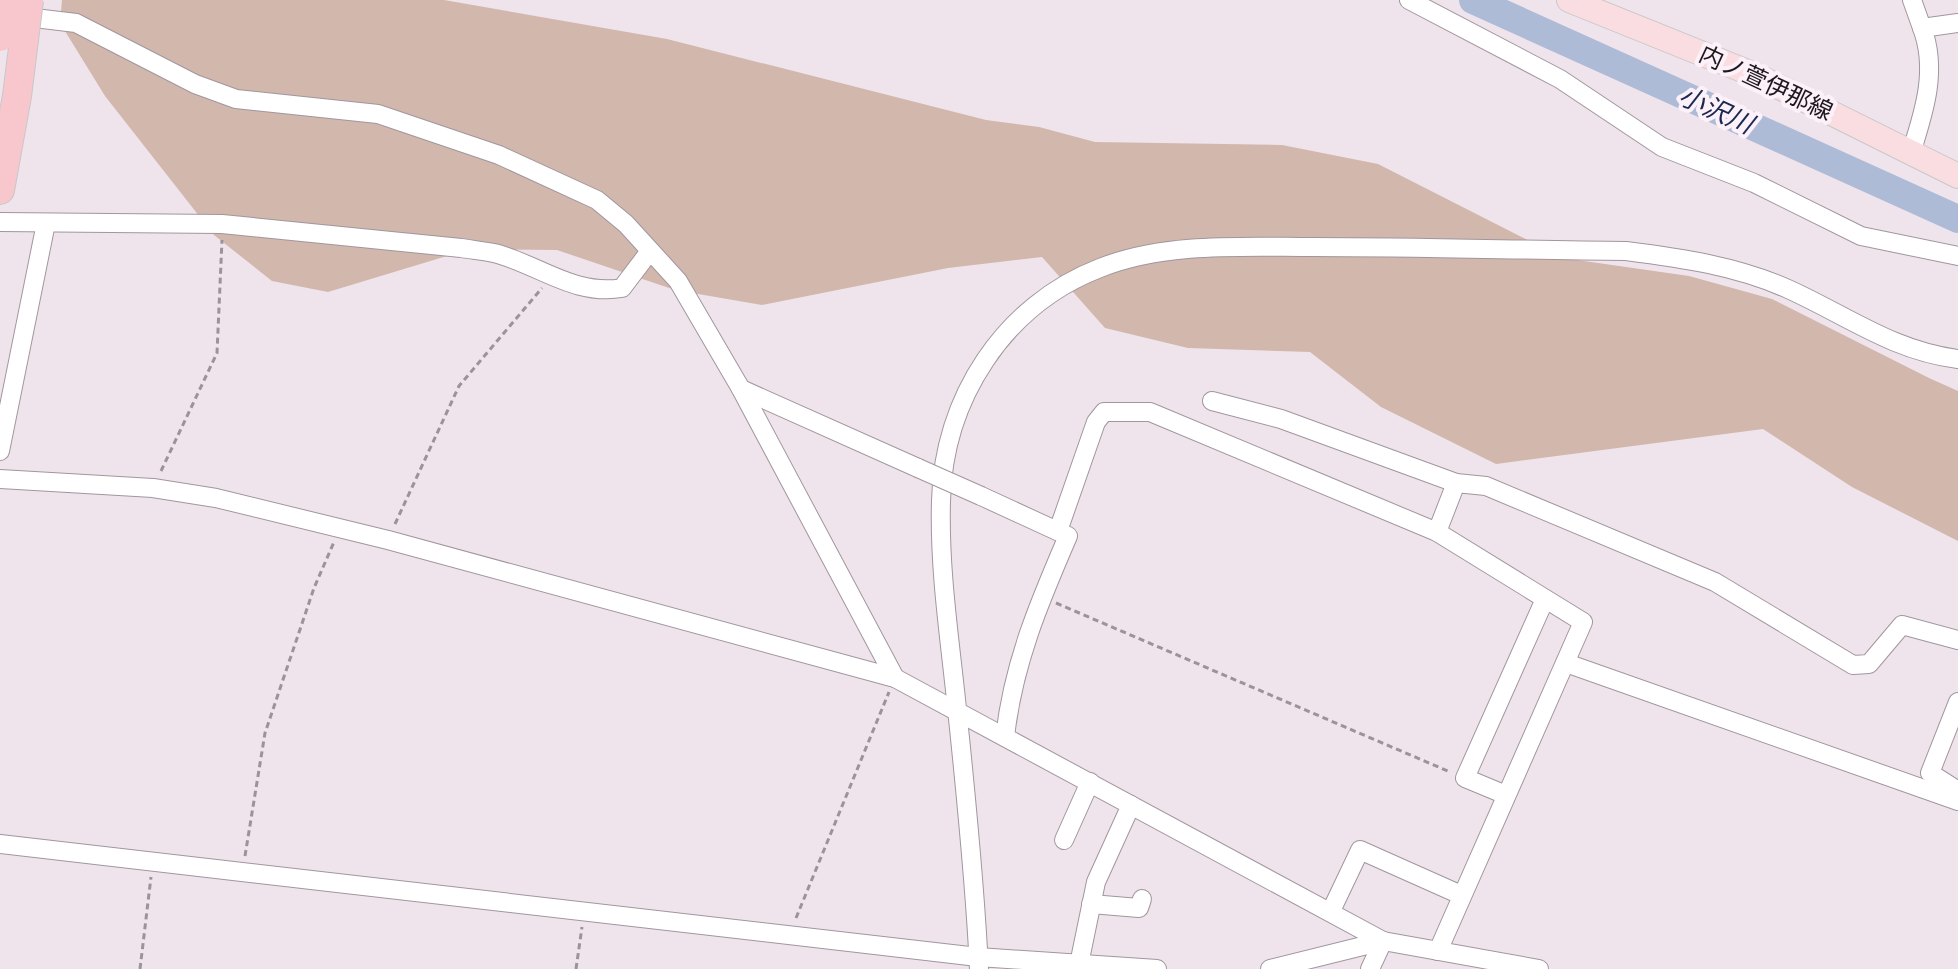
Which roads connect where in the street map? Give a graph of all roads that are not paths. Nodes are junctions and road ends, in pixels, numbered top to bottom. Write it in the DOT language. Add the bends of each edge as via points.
graph roads {
  1 [pos="5,0"];
  2 [pos="29,0"];
  3 [pos="1409,0"];
  4 [pos="1912,0"];
  5 [pos="1581,2"];
  6 [pos="0,15"];
  7 [pos="1958,23"];
  8 [pos="1922,28"];
  9 [pos="0,37"];
  10 [pos="1911,153"];
  11 [pos="1958,176"];
  12 [pos="0,190"];
  13 [pos="0,222"];
  14 [pos="42,223"];
  15 [pos="650,251"];
  16 [pos="1958,256"];
  17 [pos="1958,359"];
  18 [pos="741,389"];
  19 [pos="1212,401"];
  20 [pos="0,451"];
  21 [pos="0,479"];
  22 [pos="1456,483"];
  23 [pos="1058,531"];
  24 [pos="1437,532"];
  25 [pos="1545,599"];
  26 [pos="1958,640"];
  27 [pos="1566,663"];
  28 [pos="895,678"];
  29 [pos="1958,702"];
  30 [pos="958,714"];
  31 [pos="1005,737"];
  32 [pos="1090,782"];
  33 [pos="1958,791"];
  34 [pos="1506,795"];
  35 [pos="1958,801"];
  36 [pos="1131,805"];
  37 [pos="1064,840"];
  38 [pos="0,844"];
  39 [pos="1461,895"];
  40 [pos="1142,899"];
  41 [pos="1091,904"];
  42 [pos="1331,911"];
  43 [pos="1383,941"];
  44 [pos="1444,958"];
  45 [pos="978,963"];
  46 [pos="1300,965"];
  47 [pos="1079,967"];
  48 [pos="1157,969"];
  49 [pos="1270,969"];
  50 [pos="1370,969"];
  51 [pos="1539,969"];
  1 -- 9 [label="highway, bridge"];
  2 -- 12 [label="highway, bridge"];
  3 -- 16 [label="street" via="1560,79 1662,147 1754,183 1861,236"];
  4 -- 8 [label="street"];
  5 -- 10 [label="main road, 内ノ萱伊那線" via="1755,75"];
  6 -- 15 [label="street" via="76,23 195,84 236,99 378,114 484,150 597,200"];
  7 -- 8 [label="street"];
  8 -- 10 [label="street" via="1929,44 1929,90"];
  10 -- 11 [label="main road, 内ノ萱伊那線"];
  13 -- 14 [label="street"];
  14 -- 15 [label="street" via="222,224 461,248 498,254 582,289 622,288"];
  14 -- 20 [label="street"];
  15 -- 18 [label="street" via="678,281"];
  17 -- 30 [label="street" via="1922,355 1747,274 1687,258 1626,251 1223,247 1147,255 1100,267 1023,314 983,362 952,426 941,503"];
  18 -- 23 [label="street, bridge"];
  18 -- 28 [label="street"];
  19 -- 22 [label="street" via="1281,419"];
  21 -- 28 [label="street" via="153,488 216,498"];
  22 -- 24 [label="street"];
  22 -- 26 [label="street" via="1486,486 1715,582 1853,665 1869,664 1902,625"];
  23 -- 24 [label="street" via="1096,422 1104,412 1150,412"];
  23 -- 31 [label="street" via="1068,536 1014,676"];
  24 -- 25 [label="street"];
  25 -- 27 [label="street" via="1583,622"];
  25 -- 34 [label="street" via="1465,778"];
  27 -- 34 [label="street"];
  27 -- 35 [label="street"];
  28 -- 30 [label="street"];
  29 -- 33 [label="street" via="1930,773"];
  30 -- 31 [label="street"];
  30 -- 45 [label="street"];
  31 -- 32 [label="street"];
  32 -- 36 [label="street"];
  32 -- 37 [label="street"];
  34 -- 39 [label="street"];
  36 -- 41 [label="street"];
  36 -- 42 [label="street"];
  38 -- 45 [label="street" via="790,933"];
  39 -- 42 [label="street" via="1360,850"];
  39 -- 44 [label="street"];
  40 -- 41 [label="street" via="1139,908"];
  41 -- 47 [label="street"];
  42 -- 43 [label="street"];
  43 -- 44 [label="street"];
  43 -- 46 [label="street"];
  43 -- 50 [label="street"];
  44 -- 51 [label="street"];
  45 -- 47 [label="street"];
  46 -- 49 [label="street"];
  47 -- 48 [label="street"];
}
